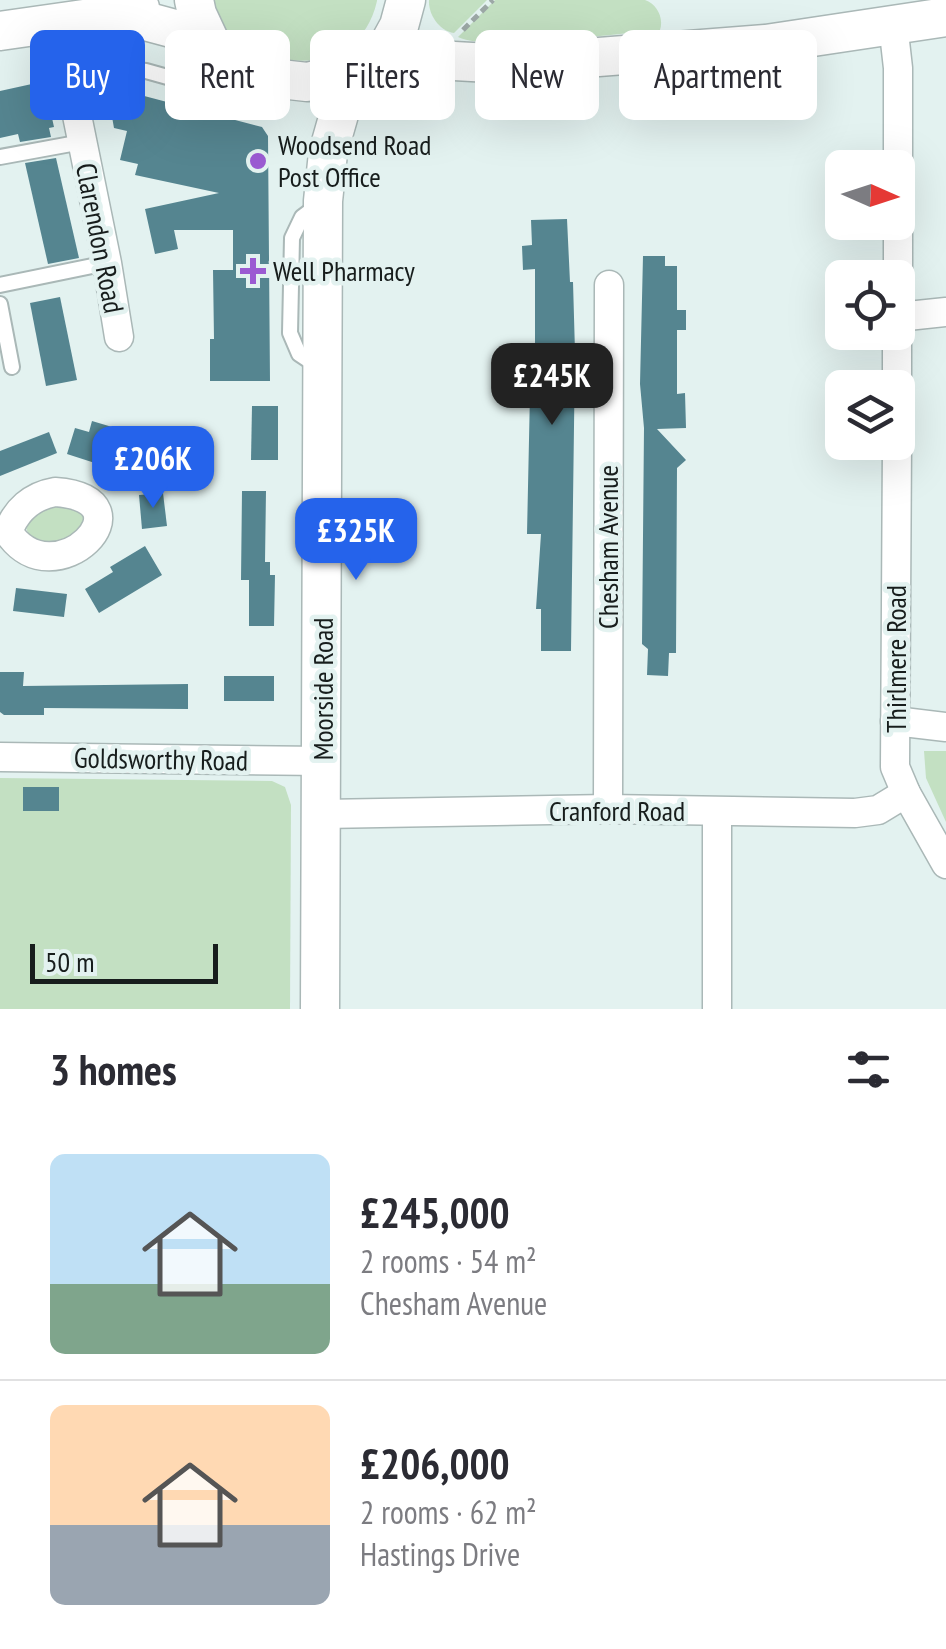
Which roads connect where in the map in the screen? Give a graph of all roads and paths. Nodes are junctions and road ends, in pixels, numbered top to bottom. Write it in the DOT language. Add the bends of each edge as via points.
graph roads {
  1 [pos="160,0"];
  2 [pos="194,0"];
  3 [pos="407,0"];
  4 [pos="493,0"];
  5 [pos="120,14"];
  6 [pos="946,17"];
  7 [pos="58,22"];
  8 [pos="892,24"];
  9 [pos="60,30"];
  10 [pos="179,30"];
  11 [pos="204,30"];
  12 [pos="396,30"];
  13 [pos="424,30"];
  14 [pos="0,32"];
  15 [pos="455,56"];
  16 [pos="455,57"];
  17 [pos="290,97"];
  18 [pos="78,120"];
  19 [pos="343,120"];
  20 [pos="82,142"];
  21 [pos="328,153"];
  22 [pos="0,157"];
  23 [pos="898,260"];
  24 [pos="107,264"];
  25 [pos="0,285"];
  26 [pos="608,285"];
  27 [pos="0,304"];
  28 [pos="946,312"];
  29 [pos="915,313"];
  30 [pos="119,337"];
  31 [pos="12,367"];
  32 [pos="897,460"];
  33 [pos="896,721"];
  34 [pos="946,727"];
  35 [pos="0,757"];
  36 [pos="323,760"];
  37 [pos="906,793"];
  38 [pos="608,810"];
  39 [pos="718,812"];
  40 [pos="322,814"];
  41 [pos="946,864"];
  42 [pos="320,1009"];
  43 [pos="717,1009"];
  1 -- 5 [label="street"];
  2 -- 11 [label="street"];
  3 -- 12 [label="street, Moorside Road"];
  3 -- 13 [label="street"];
  4 -- 15 [label="path"];
  5 -- 7 [label="street"];
  5 -- 10 [label="street"];
  6 -- 8 [label="street"];
  7 -- 9 [label="street, Clarendon Road"];
  7 -- 14 [label="street"];
  8 -- 16 [label="street" via="766,44 508,64"];
  8 -- 23 [label="street"];
  17 -- 21 [label="street" via="308,114"];
  18 -- 20 [label="street, Clarendon Road"];
  19 -- 21 [label="street, Moorside Road"];
  20 -- 22 [label="lane"];
  20 -- 24 [label="street, Clarendon Road"];
  21 -- 36 [label="street, Moorside Road"];
  24 -- 25 [label="lane"];
  24 -- 30 [label="street, Clarendon Road"];
  26 -- 38 [label="street, Chesham Avenue"];
  27 -- 31 [label="lane"];
  28 -- 29 [label="street"];
  32 -- 33 [label="street, Thirlmere Road"];
  33 -- 34 [label="street"];
  33 -- 37 [label="street, Thirlmere Road" via="895,767"];
  35 -- 36 [label="street, Goldsworthy Road"];
  36 -- 40 [label="street, Moorside Road"];
  37 -- 39 [label="street, Cranford Road" via="878,810 854,813"];
  37 -- 41 [label="street, Thirlmere Road"];
  38 -- 39 [label="street, Cranford Road"];
  38 -- 40 [label="street, Cranford Road"];
  39 -- 43 [label="street"];
  40 -- 42 [label="street, Moorside Road"];
}
